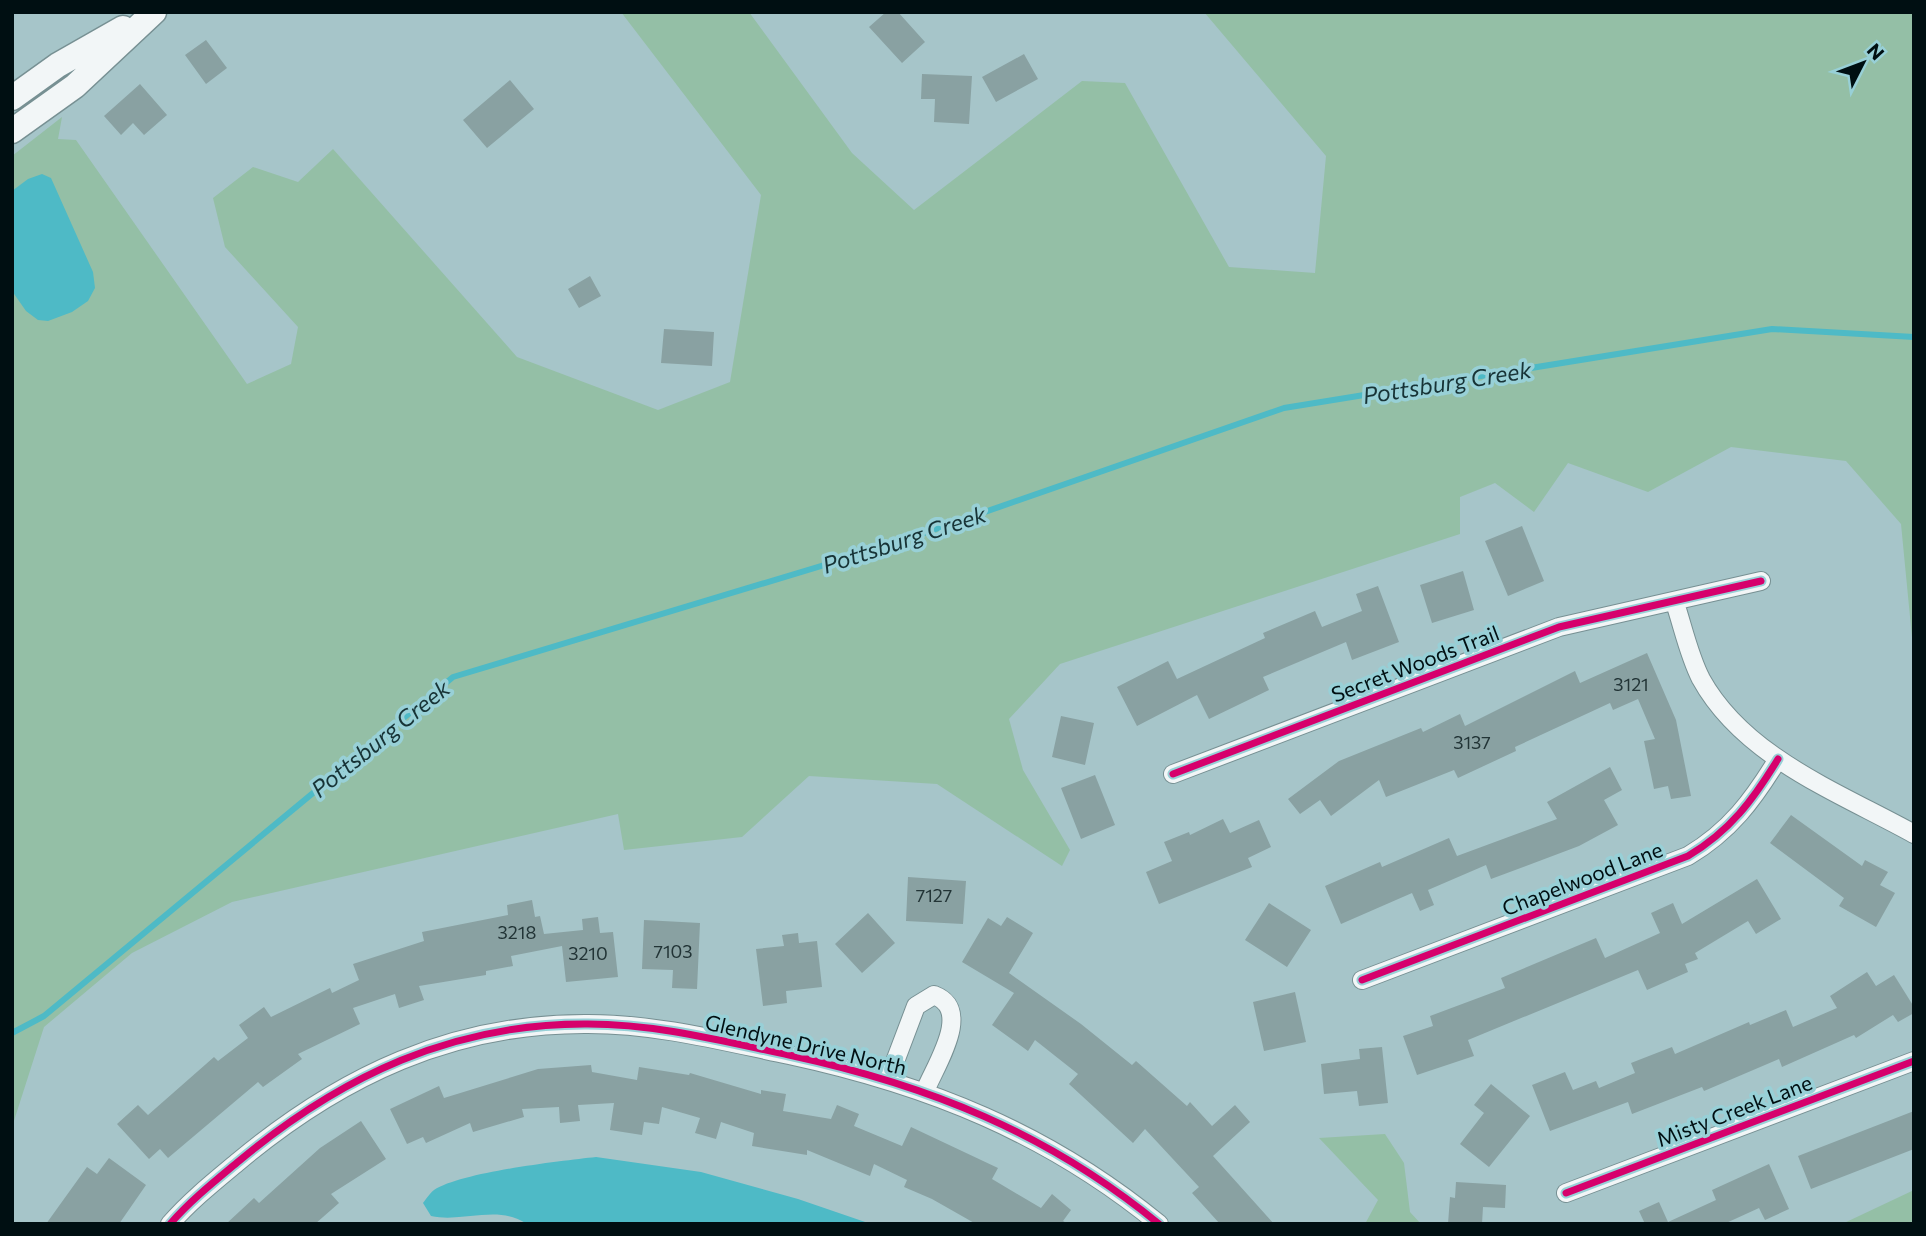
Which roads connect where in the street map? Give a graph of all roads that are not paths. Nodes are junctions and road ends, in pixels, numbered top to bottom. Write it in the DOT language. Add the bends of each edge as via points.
graph roads {
  1 [pos="153,12"];
  2 [pos="12,98"];
  3 [pos="12,131"];
  4 [pos="1761,581"];
  5 [pos="1675,603"];
  6 [pos="1778,759"];
  7 [pos="1173,774"];
  8 [pos="1914,834"];
  9 [pos="1362,980"];
  10 [pos="1914,1060"];
  11 [pos="888,1080"];
  12 [pos="925,1091"];
  13 [pos="1566,1193"];
  14 [pos="170,1224"];
  15 [pos="1159,1224"];
  1 -- 2 [label="main road" via="58,65"];
  1 -- 3 [label="main road" via="75,86"];
  4 -- 5 [label="street, Secret Woods Trail"];
  5 -- 6 [label="street" via="1699,676 1718,708 1751,741"];
  5 -- 7 [label="street, Secret Woods Trail" via="1559,627"];
  6 -- 8 [label="street"];
  6 -- 9 [label="street, Chapelwood Lane" via="1745,811 1728,829 1688,856"];
  10 -- 13 [label="street, Misty Creek Lane"];
  11 -- 12 [label="street, Glendyne Drive North"];
  11 -- 12 [label="street" via="916,1006 934,995 946,1000 953,1010 953,1024"];
  11 -- 14 [label="street, Glendyne Drive North" via="676,1031 619,1025 539,1026 492,1033 364,1075 282,1125"];
  12 -- 15 [label="street, Glendyne Drive North" via="1053,1149"];
}
